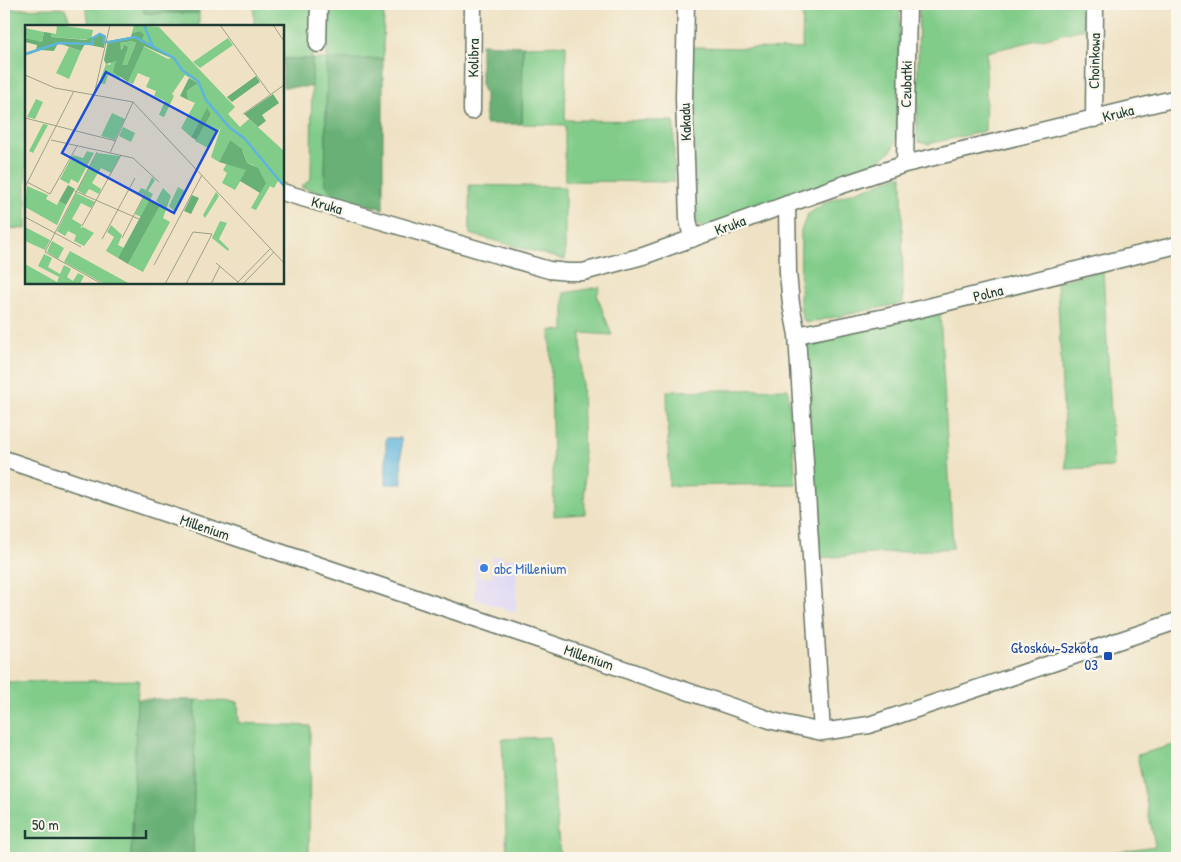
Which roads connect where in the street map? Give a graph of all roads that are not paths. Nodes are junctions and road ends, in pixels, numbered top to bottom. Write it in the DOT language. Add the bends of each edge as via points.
graph roads {
  1 [pos="319,4"];
  2 [pos="473,4"];
  3 [pos="686,4"];
  4 [pos="908,4"];
  5 [pos="1095,4"];
  6 [pos="318,44"];
  7 [pos="1177,98"];
  8 [pos="472,111"];
  9 [pos="1094,119"];
  10 [pos="905,164"];
  11 [pos="284,193"];
  12 [pos="787,204"];
  13 [pos="692,239"];
  14 [pos="1177,245"];
  15 [pos="797,335"];
  16 [pos="4,458"];
  17 [pos="1177,621"];
  18 [pos="822,732"];
  1 -- 6 [label="street"];
  2 -- 8 [label="street, Kolibra"];
  3 -- 13 [label="street, Kakadu" via="684,98 688,219"];
  4 -- 10 [label="street, Czubatki"];
  5 -- 9 [label="street, Choinkowa"];
  7 -- 9 [label="street, Kruka"];
  9 -- 10 [label="street, Kruka"];
  10 -- 12 [label="street, Kruka"];
  11 -- 13 [label="street, Kruka" via="549,270 583,272"];
  12 -- 13 [label="street, Kruka"];
  12 -- 15 [label="street" via="788,273"];
  14 -- 15 [label="street, Polna" via="900,314"];
  15 -- 18 [label="street"];
  16 -- 18 [label="street, Millenium" via="773,721"];
  17 -- 18 [label="street, Millenium" via="870,725"];
}
